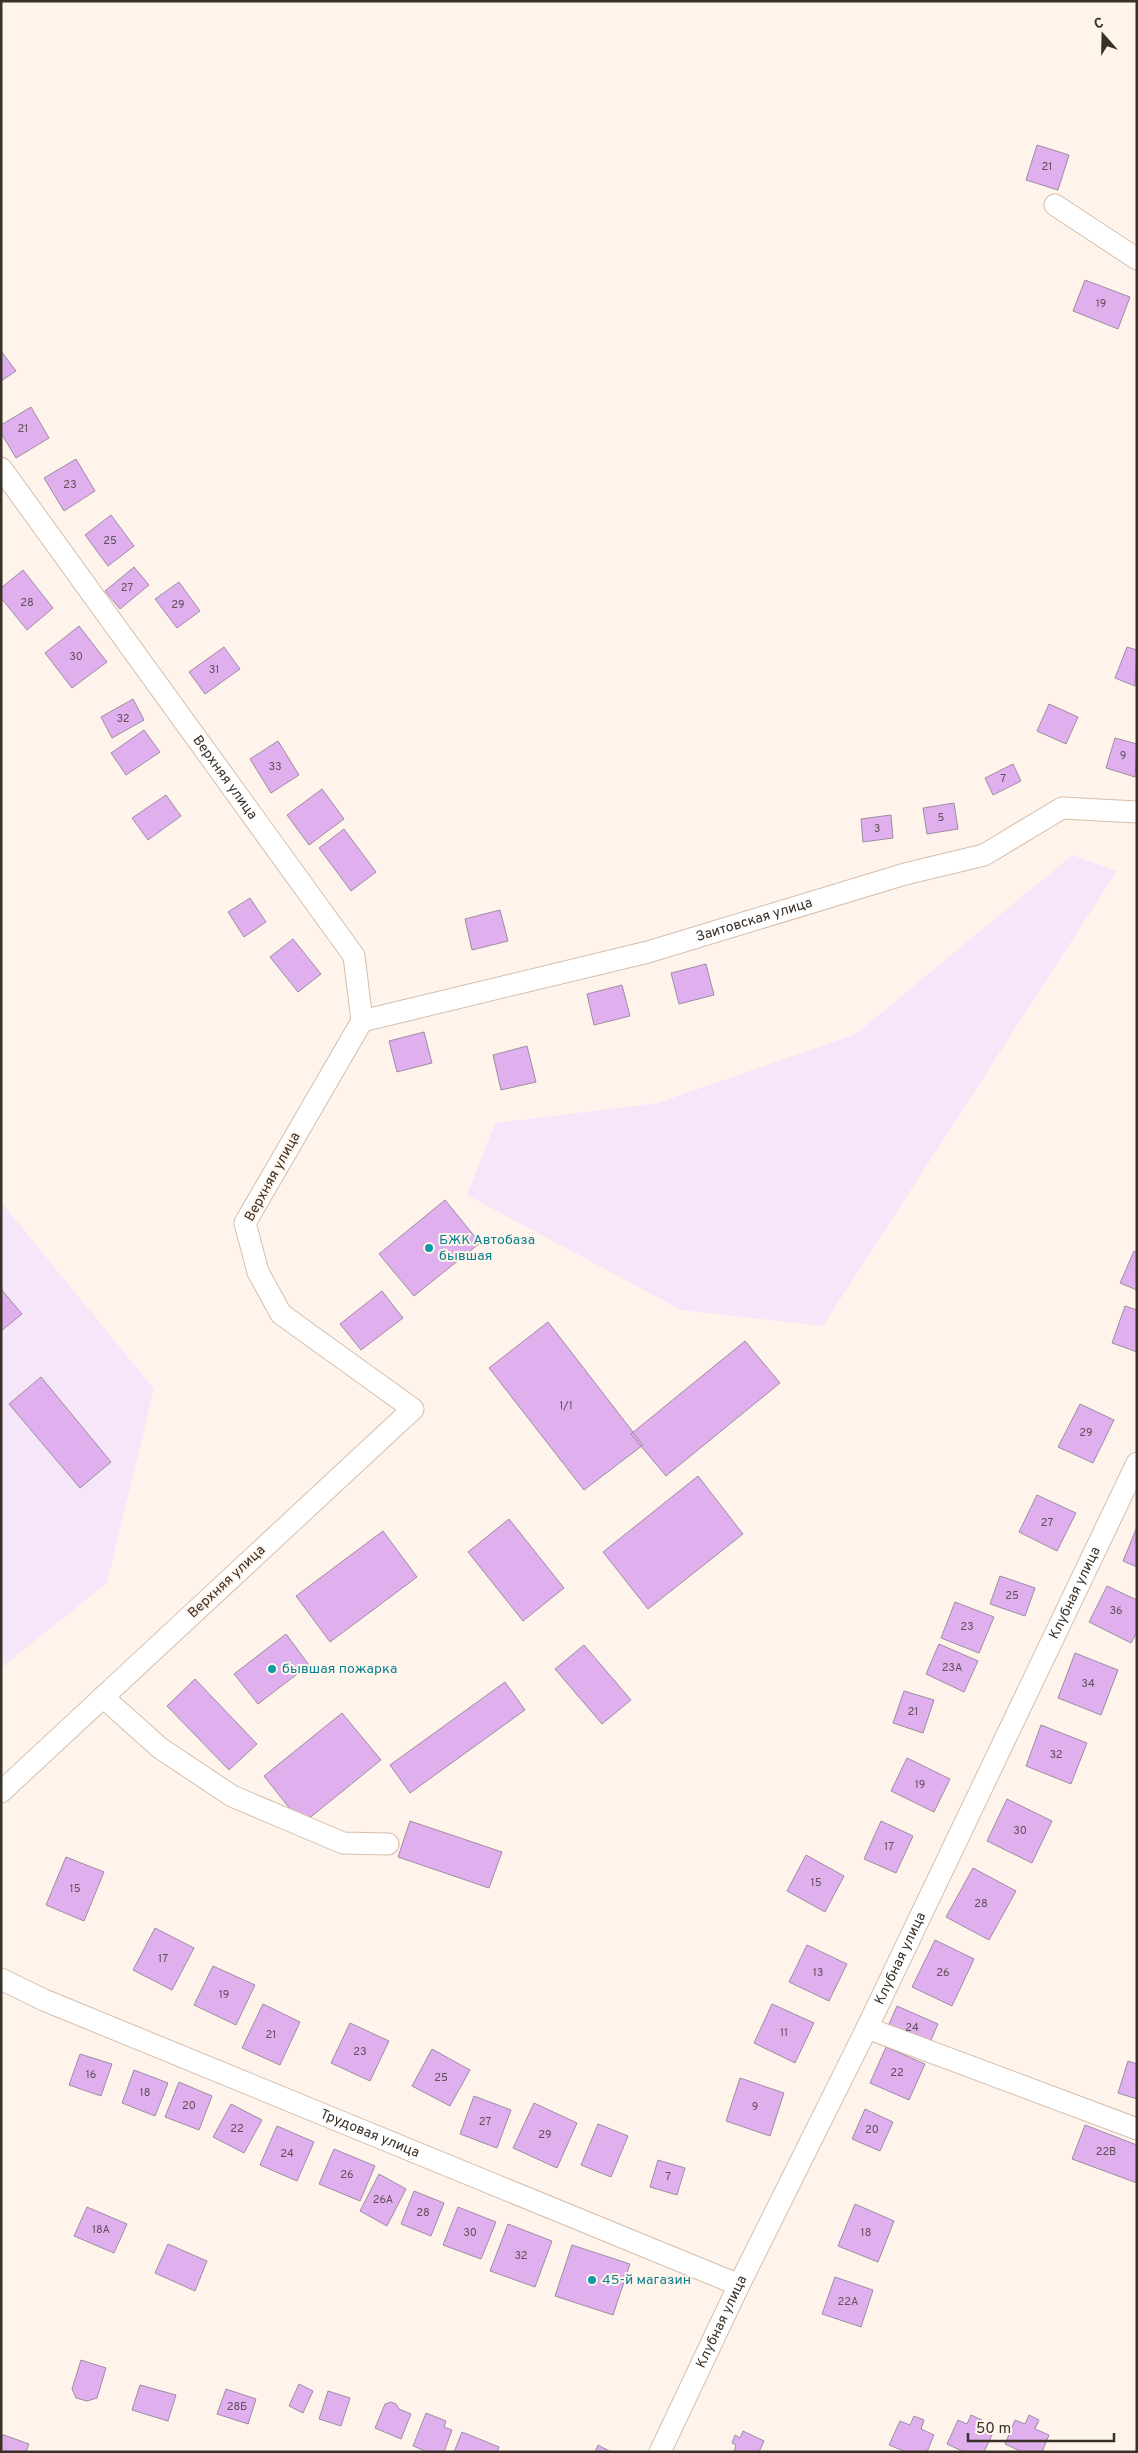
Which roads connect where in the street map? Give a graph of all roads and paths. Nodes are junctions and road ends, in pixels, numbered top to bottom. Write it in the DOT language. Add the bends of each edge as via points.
graph roads {
  1 [pos="1055,205"];
  2 [pos="1137,260"];
  3 [pos="1,468"];
  4 [pos="1137,812"];
  5 [pos="362,1021"];
  6 [pos="1137,1463"];
  7 [pos="103,1697"];
  8 [pos="1,1792"];
  9 [pos="388,1844"];
  10 [pos="1,1979"];
  11 [pos="867,2028"];
  12 [pos="1137,2129"];
  13 [pos="739,2285"];
  14 [pos="660,2452"];
  1 -- 2 [label="street"];
  3 -- 5 [label="street, Верхняя улица" via="354,956"];
  4 -- 5 [label="street, Заитовская улица" via="1062,808 984,855 905,874 648,952"];
  5 -- 7 [label="street, Верхняя улица" via="245,1223 258,1272 281,1314 413,1410"];
  6 -- 11 [label="street, Клубная улица"];
  7 -- 8 [label="street, Верхняя улица"];
  7 -- 9 [label="street" via="160,1748 232,1796 343,1843"];
  10 -- 13 [label="street, Трудовая улица" via="44,2000"];
  11 -- 12 [label="street"];
  11 -- 13 [label="street, Клубная улица"];
  13 -- 14 [label="street, Клубная улица"];
}
